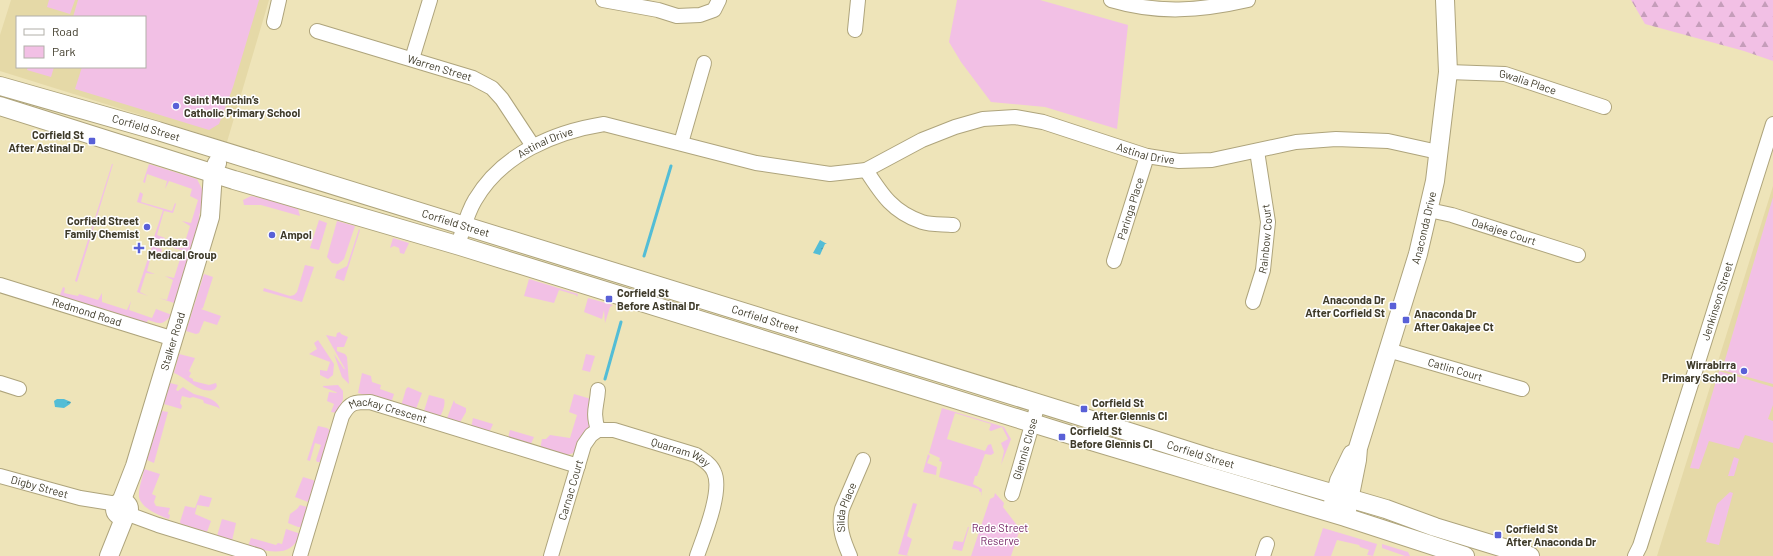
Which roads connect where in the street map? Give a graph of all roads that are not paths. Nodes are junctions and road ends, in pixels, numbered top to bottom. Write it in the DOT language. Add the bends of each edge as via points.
graph roads {
  1 [pos="279,0"];
  2 [pos="430,0"];
  3 [pos="603,0"];
  4 [pos="858,0"];
  5 [pos="1111,0"];
  6 [pos="1248,0"];
  7 [pos="1445,0"];
  8 [pos="1205,4"];
  9 [pos="717,5"];
  10 [pos="274,22"];
  11 [pos="855,30"];
  12 [pos="317,31"];
  13 [pos="412,59"];
  14 [pos="704,63"];
  15 [pos="1448,72"];
  16 [pos="0,86"];
  17 [pos="0,106"];
  18 [pos="1604,108"];
  19 [pos="1773,124"];
  20 [pos="681,143"];
  21 [pos="533,146"];
  22 [pos="221,151"];
  23 [pos="1257,151"];
  24 [pos="1438,152"];
  25 [pos="1147,156"];
  26 [pos="241,157"];
  27 [pos="866,170"];
  28 [pos="214,173"];
  29 [pos="234,180"];
  30 [pos="1429,210"];
  31 [pos="210,217"];
  32 [pos="953,225"];
  33 [pos="464,227"];
  34 [pos="458,245"];
  35 [pos="1578,255"];
  36 [pos="1114,261"];
  37 [pos="0,285"];
  38 [pos="1253,302"];
  39 [pos="174,338"];
  40 [pos="1388,350"];
  41 [pos="0,383"];
  42 [pos="1522,389"];
  43 [pos="20,390"];
  44 [pos="598,390"];
  45 [pos="1038,404"];
  46 [pos="1032,423"];
  47 [pos="598,430"];
  48 [pos="863,460"];
  49 [pos="578,466"];
  50 [pos="0,476"];
  51 [pos="1012,494"];
  52 [pos="1342,498"];
  53 [pos="123,509"];
  54 [pos="1338,515"];
  55 [pos="1435,527"];
  56 [pos="1453,532"];
  57 [pos="1428,550"];
  58 [pos="1445,553"];
  59 [pos="1638,553"];
  60 [pos="108,556"];
  61 [pos="259,556"];
  62 [pos="300,556"];
  63 [pos="551,556"];
  64 [pos="697,556"];
  65 [pos="850,556"];
  66 [pos="1465,556"];
  67 [pos="1530,556"];
  1 -- 10 [label="street"];
  2 -- 13 [label="street"];
  3 -- 9 [label="street" via="677,16 700,15"];
  4 -- 11 [label="street"];
  5 -- 8 [label="street" via="1158,10"];
  6 -- 8 [label="street"];
  7 -- 15 [label="main road, Anaconda Drive"];
  12 -- 13 [label="street, Warren Street"];
  13 -- 21 [label="street, Warren Street" via="473,78 492,88 506,104"];
  14 -- 20 [label="street"];
  15 -- 18 [label="street, Gwalia Place" via="1505,74"];
  15 -- 24 [label="main road, Anaconda Drive"];
  16 -- 22 [label="main road, Corfield Street"];
  17 -- 28 [label="main road, Corfield Street"];
  19 -- 59 [label="street, Jenkinson Street"];
  20 -- 21 [label="street, Astinal Drive" via="604,124 581,128"];
  20 -- 27 [label="street, Astinal Drive" via="756,163 830,174"];
  21 -- 33 [label="street, Astinal Drive" via="509,161 489,179 474,201"];
  22 -- 26 [label="main road, Corfield Street"];
  22 -- 28 [label="main road, Stalker Road"];
  23 -- 24 [label="street, Astinal Drive" via="1296,142 1336,139 1388,141"];
  23 -- 25 [label="street, Astinal Drive" via="1212,160 1179,161"];
  23 -- 38 [label="street, Rainbow Court" via="1268,222 1263,270"];
  24 -- 30 [label="main road, Anaconda Drive"];
  25 -- 27 [label="street, Astinal Drive" via="1043,122 1015,117 983,119 955,127 922,140"];
  25 -- 36 [label="street, Paringa Place"];
  26 -- 29 [label="main road, Stalker Road"];
  26 -- 33 [label="main road, Corfield Street"];
  27 -- 32 [label="street" via="884,198 903,213 923,222"];
  28 -- 29 [label="main road, Corfield Street"];
  28 -- 31 [label="main road, Stalker Road"];
  29 -- 31 [label="main road, Stalker Road"];
  29 -- 34 [label="main road, Corfield Street"];
  30 -- 35 [label="street, Oakajee Court"];
  30 -- 40 [label="main road, Anaconda Drive"];
  31 -- 39 [label="main road, Stalker Road"];
  33 -- 34 [label="street, Astinal Drive"];
  33 -- 45 [label="main road, Corfield Street"];
  34 -- 46 [label="main road, Corfield Street"];
  37 -- 39 [label="street, Redmond Road"];
  39 -- 53 [label="main road, Stalker Road"];
  40 -- 42 [label="street, Catlin Court"];
  40 -- 52 [label="main road, Anaconda Drive" via="1358,448 1351,456 1339,481"];
  41 -- 43 [label="street"];
  44 -- 47 [label="street" via="594,417"];
  45 -- 46 [label="street, Glennis Close"];
  45 -- 52 [label="main road, Corfield Street"];
  46 -- 51 [label="street, Glennis Close"];
  46 -- 54 [label="main road, Corfield Street"];
  47 -- 49 [label="street, Carnac Court" via="584,446"];
  47 -- 64 [label="street, Quarram Way" via="614,430 696,455 714,471 717,493"];
  48 -- 65 [label="street, Silda Place" via="842,509 840,525"];
  49 -- 62 [label="street, Mackay Crescent" via="370,402 353,403 342,416"];
  49 -- 63 [label="street, Carnac Court"];
  50 -- 53 [label="street, Digby Street" via="80,498 96,506"];
  52 -- 54 [label="main road, Anaconda Drive"];
  52 -- 55 [label="main road, Corfield Street" via="1386,509"];
  53 -- 60 [label="main road, Stalker Road"];
  53 -- 61 [label="street, Digby Street" via="160,521 173,529"];
  54 -- 57 [label="main road, Corfield Street"];
  55 -- 56 [label="main road, Corfield Street"];
  55 -- 57 [label="main road"];
  56 -- 58 [label="main road"];
  56 -- 67 [label="main road, Corfield Street"];
  57 -- 58 [label="main road, Corfield Street"];
  58 -- 66 [label="main road, Corfield Street"];
}
